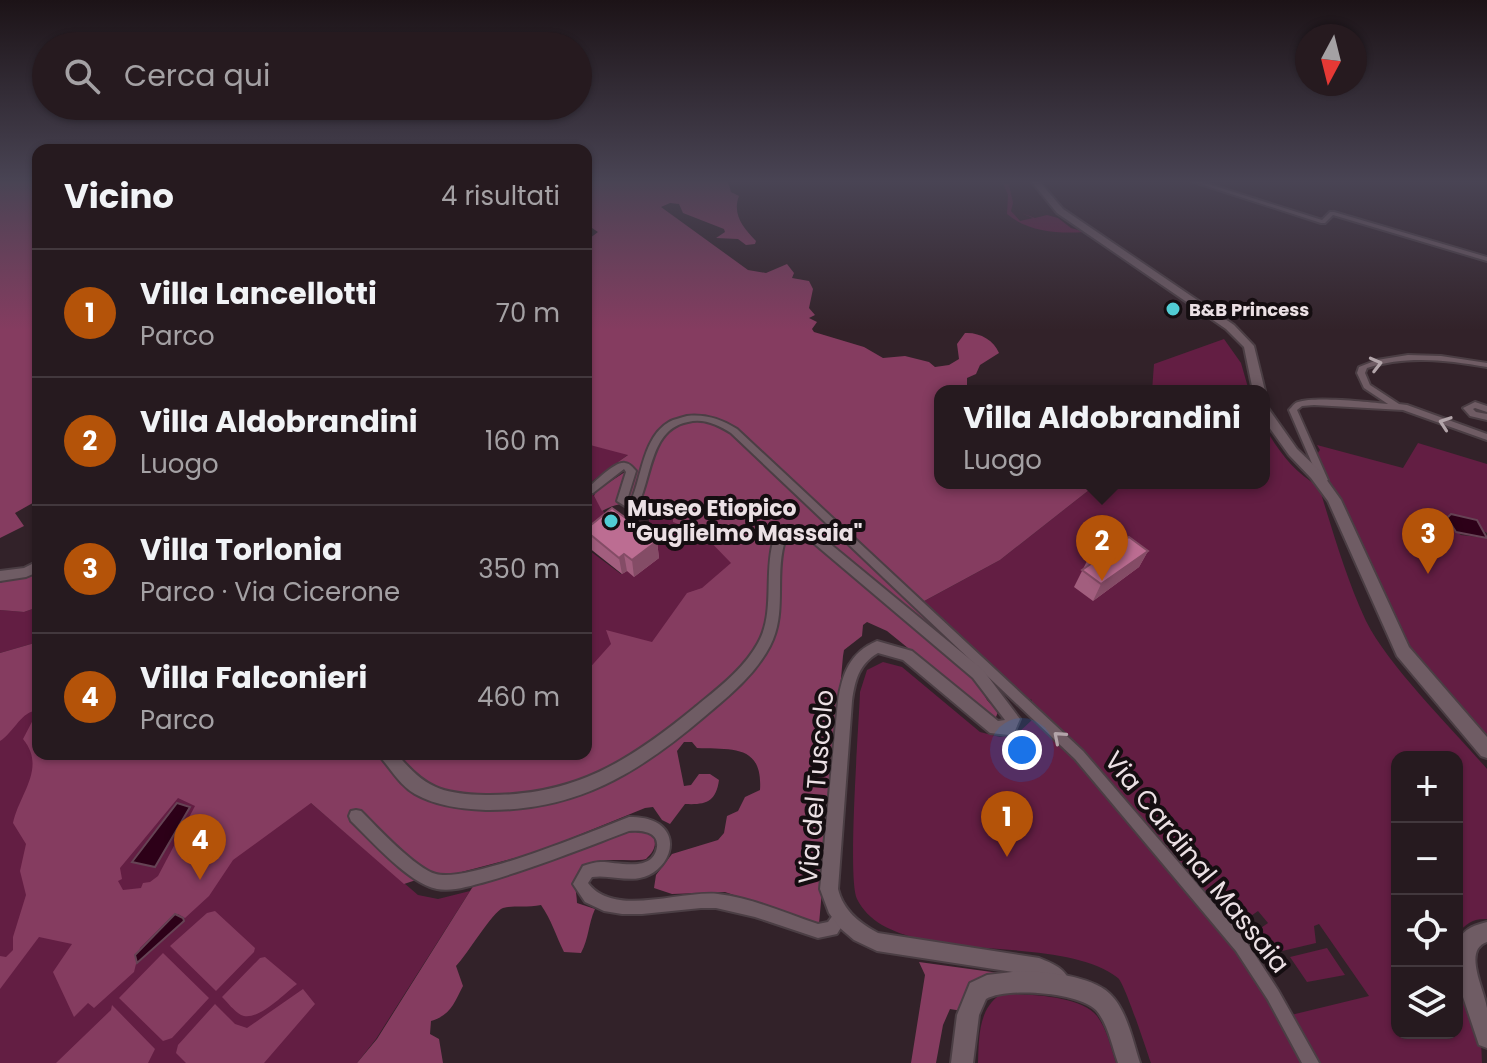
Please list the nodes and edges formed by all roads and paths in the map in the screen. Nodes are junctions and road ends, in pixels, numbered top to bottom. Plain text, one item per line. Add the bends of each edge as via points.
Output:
1 (1089, 231) edge
2 (1391, 231) edge
3 (1487, 259) edge
4 (1487, 365) edge
5 (1258, 385) edge
6 (1404, 407) junction
7 (1487, 409) edge
8 (1482, 417) edge
9 (1270, 420) edge
10 (1469, 431) junction
11 (1487, 437) edge
12 (1282, 438) junction
13 (1308, 440) junction
14 (592, 489) edge
15 (1330, 495) junction
16 (32, 569) edge
17 (0, 576) edge
18 (1018, 711) junction
19 (1487, 750) edge
20 (392, 760) edge
21 (356, 816) dead end
22 (841, 916) junction
23 (1487, 932) edge
24 (1064, 986) junction
25 (1487, 1037) edge
26 (962, 1063) edge
27 (1129, 1063) edge
28 (1311, 1063) edge

1 - 5 main road via 1230,327 1249,346
2 - 3 street
6 -> 4 street via 1367,386 1363,367 1422,359
10 -> 6 street
6 - 13 street via 1299,404 1293,410
7 - 8 street via 1468,407
8 - 10 street
9 - 12 main road
10 - 11 street
12 - 13 street via 1292,446 1304,446
12 - 15 main road
13 - 15 street
14 - 18 street, Via Cardinal Massaia via 626,466 631,471 622,501 633,504 658,433 681,420 724,424
15 - 19 main road via 1403,651
16 - 17 street
18 - 20 street via 819,540 798,533 779,542 774,616 751,665 637,761 570,794 487,802 420,789
18 - 22 street, Via del Tuscolo via 1009,728 995,728 893,649 877,647 860,657 847,685 829,889
28 -> 18 street, Via Cardinal Massaia via 1241,946 1079,755
21 - 22 street via 426,877 447,883 644,822 662,835 664,845 656,861 638,871 588,871 580,884 584,894 633,907 719,902 818,931 832,929
22 - 24 street via 877,942 1039,967
23 - 25 main road via 1468,940 1464,957
24 - 26 main road via 998,983 982,988 972,1003
24 - 27 main road via 1087,991 1103,1003

